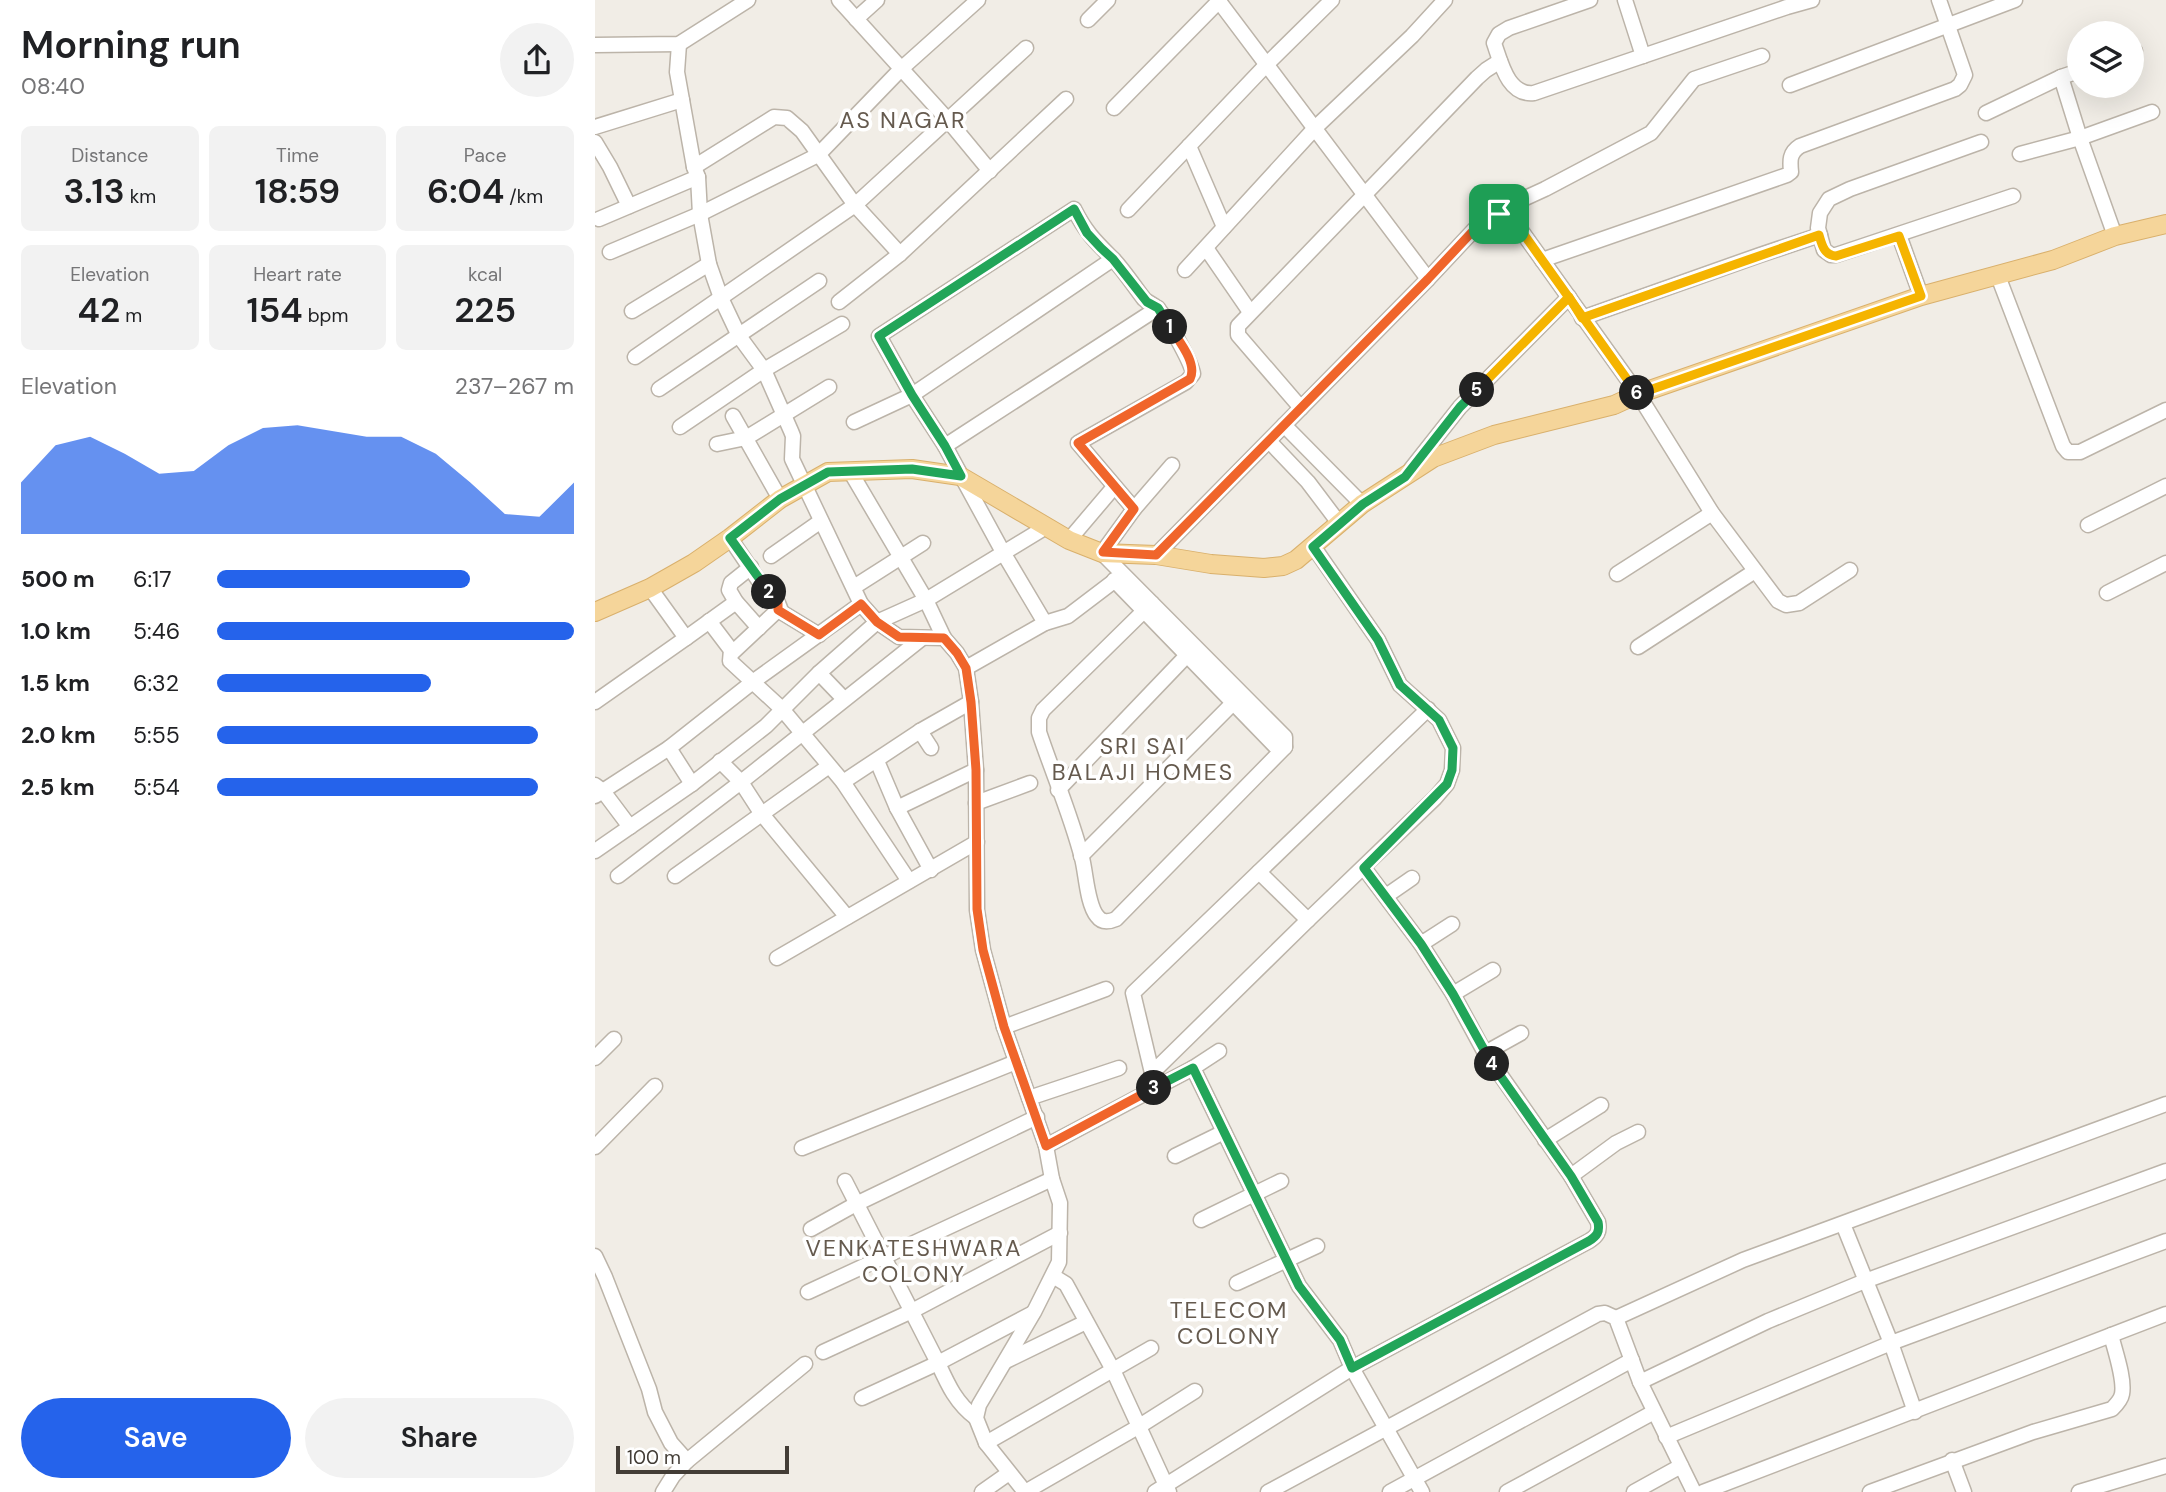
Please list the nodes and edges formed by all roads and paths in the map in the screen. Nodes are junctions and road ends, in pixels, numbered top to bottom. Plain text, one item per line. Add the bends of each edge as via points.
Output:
1 (748, 0) edge
2 (839, 0) edge
3 (877, 0) edge
4 (978, 0) edge
5 (1108, 0) edge
6 (1219, 0) edge
7 (1332, 0) edge
8 (1445, 0) edge
9 (1590, 0) edge
10 (1625, 0) edge
11 (1812, 0) edge
12 (1939, 0) edge
13 (2015, 0) edge
14 (856, 19) junction
15 (1088, 20) dead end
16 (1948, 25) junction
17 (679, 44) junction
18 (595, 45) edge
19 (1026, 48) dead end
20 (1643, 56) junction
21 (1762, 56) dead end
22 (1500, 61) junction
23 (1267, 64) junction
24 (901, 69) junction
25 (2067, 75) edge
26 (2061, 77) junction
27 (1790, 85) dead end
28 (1066, 99) dead end
29 (681, 100) junction
30 (1114, 108) dead end
31 (2152, 112) dead end
32 (1986, 113) dead end
33 (947, 119) junction
34 (595, 127) edge
35 (1316, 127) junction
36 (2080, 138) junction
37 (595, 142) edge
38 (1981, 142) dead end
39 (1189, 146) junction
40 (2020, 154) dead end
41 (818, 155) junction
42 (990, 171) junction
43 (696, 172) junction
44 (1364, 194) junction
45 (2013, 196) dead end
46 (855, 205) junction
47 (628, 206) junction
48 (1128, 210) dead end
49 (700, 214) junction
50 (1499, 214) junction
51 (599, 219) dead end
52 (2166, 224) edge
53 (1224, 227) junction
54 (1819, 235) junction
55 (1899, 236) junction
56 (2115, 236) junction
57 (1206, 248) junction
58 (610, 252) dead end
59 (899, 254) junction
60 (1113, 259) junction
61 (1542, 260) junction
62 (709, 264) junction
63 (1185, 270) dead end
64 (1998, 276) junction
65 (1428, 279) junction
66 (819, 281) dead end
67 (1921, 296) junction
68 (1569, 297) junction
69 (721, 298) junction
70 (839, 302) dead end
71 (1158, 308) junction
72 (632, 311) dead end
73 (1250, 312) junction
74 (1582, 318) junction
75 (842, 324) dead end
76 (739, 336) junction
77 (635, 357) dead end
78 (764, 370) junction
79 (829, 387) dead end
80 (659, 389) dead end
81 (1638, 394) junction
82 (912, 395) junction
83 (1301, 408) junction
84 (2166, 410) edge
85 (784, 415) junction
86 (733, 416) dead end
87 (854, 422) dead end
88 (1284, 425) junction
89 (680, 427) dead end
90 (746, 438) junction
91 (1269, 441) junction
92 (717, 444) dead end
93 (945, 446) junction
94 (1171, 465) dead end
95 (851, 471) junction
96 (961, 476) junction
97 (1405, 477) junction
98 (804, 484) junction
99 (2166, 486) edge
100 (1114, 487) junction
101 (780, 499) junction
102 (1363, 504) junction
103 (1134, 509) junction
104 (1712, 513) junction
105 (821, 521) junction
106 (1339, 523) junction
107 (2088, 525) dead end
108 (1046, 527) junction
109 (730, 538) junction
110 (1069, 540) junction
111 (923, 544) dead end
112 (1313, 547) junction
113 (1103, 552) junction
114 (1004, 554) junction
115 (1156, 555) junction
116 (771, 556) dead end
117 (902, 558) junction
118 (2166, 563) edge
119 (751, 567) junction
120 (1850, 570) dead end
121 (1755, 571) junction
122 (1617, 574) dead end
123 (1118, 577) junction
124 (854, 587) junction
125 (650, 588) junction
126 (2107, 593) dead end
127 (926, 600) junction
128 (736, 602) junction
129 (861, 604) junction
130 (1148, 607) junction
131 (778, 610) junction
132 (595, 612) edge
133 (709, 621) junction
134 (877, 622) junction
135 (1045, 623) junction
136 (759, 628) junction
137 (819, 635) junction
138 (899, 637) junction
139 (686, 638) junction
140 (944, 638) junction
141 (921, 639) junction
142 (1638, 647) dead end
143 (1191, 651) junction
144 (731, 654) junction
145 (898, 658) junction
146 (966, 668) junction
147 (819, 673) junction
148 (754, 681) junction
149 (1238, 698) junction
150 (844, 699) junction
151 (595, 702) edge
152 (971, 702) junction
153 (782, 709) junction
154 (1428, 709) junction
155 (920, 731) junction
156 (802, 733) junction
157 (669, 748) junction
158 (931, 748) dead end
159 (720, 761) junction
160 (877, 761) junction
161 (829, 765) junction
162 (976, 770) junction
163 (741, 782) junction
164 (843, 782) junction
165 (1030, 783) dead end
166 (692, 784) junction
167 (598, 790) edge
168 (1058, 790) junction
169 (976, 803) junction
170 (897, 808) junction
171 (761, 813) junction
172 (630, 827) junction
173 (977, 842) junction
174 (595, 851) edge
175 (1081, 856) junction
176 (1364, 868) junction
177 (931, 870) junction
178 (1259, 872) junction
179 (618, 876) dead end
180 (674, 876) dead end
181 (1412, 877) dead end
182 (909, 881) junction
183 (1386, 896) junction
184 (847, 917) junction
185 (1308, 920) junction
186 (1452, 924) dead end
187 (1421, 944) junction
188 (777, 958) dead end
189 (1493, 970) dead end
190 (1106, 989) dead end
191 (1453, 994) junction
192 (1004, 1027) junction
193 (1521, 1033) dead end
194 (614, 1039) dead end
195 (1219, 1051) dead end
196 (1485, 1053) junction
197 (595, 1058) edge
198 (1016, 1062) junction
199 (1119, 1068) dead end
200 (1193, 1068) junction
201 (1152, 1073) junction
202 (655, 1086) dead end
203 (1150, 1091) junction
204 (1029, 1098) junction
205 (2166, 1104) edge
206 (1601, 1105) dead end
207 (1037, 1117) junction
208 (1224, 1132) junction
209 (1638, 1132) dead end
210 (1545, 1140) junction
211 (1046, 1146) junction
212 (595, 1147) edge
213 (802, 1148) dead end
214 (1175, 1157) dead end
215 (2166, 1171) edge
216 (1571, 1176) junction
217 (1052, 1179) junction
218 (845, 1181) dead end
219 (1281, 1181) dead end
220 (1254, 1194) junction
221 (856, 1204) junction
222 (1201, 1220) dead end
223 (1843, 1224) junction
224 (811, 1229) dead end
225 (1061, 1233) junction
226 (2166, 1241) edge
227 (1317, 1246) dead end
228 (595, 1256) edge
229 (883, 1256) junction
230 (1287, 1260) junction
231 (1053, 1276) junction
232 (1865, 1281) junction
233 (1237, 1283) dead end
234 (808, 1292) dead end
235 (912, 1311) junction
236 (1034, 1312) junction
237 (2166, 1314) edge
238 (1616, 1318) junction
239 (1086, 1322) junction
240 (2111, 1335) junction
241 (1891, 1343) junction
242 (1151, 1348) dead end
243 (823, 1352) dead end
244 (1632, 1360) junction
245 (1006, 1361) junction
246 (938, 1363) junction
247 (805, 1364) dead end
248 (1352, 1368) junction
249 (1113, 1370) junction
250 (1640, 1382) junction
251 (1195, 1391) dead end
252 (862, 1398) dead end
253 (1654, 1412) junction
254 (1915, 1412) junction
255 (976, 1418) junction
256 (1138, 1427) junction
257 (1385, 1428) junction
258 (1666, 1437) junction
259 (986, 1443) junction
260 (1952, 1460) junction
261 (687, 1461) junction
262 (1681, 1466) junction
263 (2166, 1466) edge
264 (1009, 1473) junction
265 (1419, 1485) edge
266 (1163, 1490) edge
267 (663, 1492) edge
268 (982, 1492) edge
269 (1025, 1492) edge
270 (1268, 1492) edge
271 (1390, 1492) edge
272 (1507, 1492) edge
273 (1635, 1492) edge
274 (1694, 1492) edge
275 (1703, 1492) edge
276 (1870, 1492) edge
277 (1964, 1492) edge
278 (2079, 1492) edge

1 - 17 street
2 - 14 street
3 - 14 street
4 - 24 street
5 - 15 street
6 - 23 street
6 - 30 street
7 - 23 street
8 - 35 street
9 - 22 street via 1503,31 1494,43
10 - 20 street
11 - 20 street
12 - 16 street
13 - 16 street
14 - 24 street
16 - 27 street
16 - 61 street via 1965,75 1955,89 1800,146 1792,153 1787,175
17 - 18 street
17 - 29 street
19 - 33 street
20 - 22 street via 1526,94 1514,88
21 - 50 street via 1694,79 1651,133
22 - 44 street via 1477,78
23 - 35 street
23 - 39 street
24 - 33 street
24 - 41 street
25 - 26 street
26 - 32 street
26 - 36 street
28 - 42 street
29 - 34 street
29 - 43 street
31 - 36 street
33 - 42 street
33 - 46 street
35 - 44 street
35 - 53 street
36 - 40 street
36 - 56 street
37 - 47 street
38 - 54 street via 1837,194 1820,213
39 - 48 street
39 - 53 street
41 - 43 street via 787,118 774,117
41 - 46 street
41 - 49 street
42 - 59 street
43 - 47 street
43 - 49 street
44 - 65 street
44 - 73 street
45 - 55 street
46 - 59 street
46 - 69 street
47 - 51 street
49 - 58 street
49 - 62 street
50 - 61 street via 1520,229
50 - 65 street via 1487,216
52 - 56 main road
53 - 57 street
54 - 55 street via 1824,250 1836,256
54 - 74 street
55 - 67 street
56 - 64 main road
57 - 63 street
57 - 73 street
59 - 70 street
60 - 71 street via 1147,302
60 - 82 street
60 - 82 street via 1087,233 1074,209 879,336
61 - 68 street
62 - 69 street
62 - 72 street
64 - 67 main road
64 - 84 street via 2068,452 2080,452
65 - 83 street
66 - 76 street
67 - 81 main road
68 - 74 street
68 - 97 street via 1460,407
69 - 76 street
69 - 77 street
71 - 93 street
71 - 100 street via 1186,353 1193,374 1078,443
73 - 83 street via 1238,326 1238,335
74 - 81 street
75 - 78 street
76 - 78 street
76 - 80 street
78 - 85 street
78 - 89 street
79 - 85 street
81 - 97 main road via 1604,408 1494,435 1433,458
81 - 104 street
82 - 87 street
82 - 93 street
83 - 88 street
85 - 90 street
85 - 98 street via 793,436 792,459
86 - 90 street
88 - 91 street
88 - 102 street
90 - 92 street
90 - 101 street
91 - 106 street
91 - 115 street
93 - 96 street
94 - 103 street
95 - 96 main road via 912,469
95 - 98 main road via 828,472
95 - 117 street
96 - 108 main road
96 - 114 street
97 - 102 main road
98 - 101 main road
98 - 105 street
99 - 107 street
100 - 103 street
100 - 110 street
101 - 109 main road
102 - 106 main road
103 - 113 street
104 - 121 street
104 - 122 street
105 - 116 street
105 - 124 street
106 - 112 main road
108 - 110 main road
108 - 114 street
109 - 119 street
109 - 125 main road
110 - 113 main road
111 - 117 street
112 - 115 main road via 1283,566 1264,568
112 - 154 street via 1378,640 1400,685
113 - 115 main road
113 - 123 street
114 - 127 street
114 - 135 street
117 - 124 street
117 - 127 street
118 - 126 street
119 - 128 street via 731,583 729,590
119 - 131 street via 778,603
120 - 121 street via 1798,603 1786,605
121 - 142 street
123 - 130 street
123 - 135 street via 1068,616
124 - 129 street
125 - 132 main road
125 - 139 street
127 - 134 street
127 - 140 street
128 - 133 street
128 - 136 street
129 - 134 street
129 - 137 street
130 - 143 street
130 - 168 street via 1038,718
131 - 136 street
131 - 137 street
133 - 139 street
133 - 144 street
134 - 138 street
134 - 147 street
135 - 146 street
136 - 144 street
137 - 148 street
138 - 141 street
138 - 145 street
139 - 151 street
140 - 141 street
140 - 146 street
141 - 145 street
143 - 149 street
143 - 168 street
144 - 148 street via 730,661
145 - 150 street
146 - 152 street
147 - 150 street
147 - 153 street
148 - 153 street
148 - 157 street
149 - 175 street
149 - 175 street via 1285,737 1285,747 1116,919 1109,922 1097,917
150 - 156 street
152 - 155 street
152 - 162 street
153 - 156 street
153 - 159 street
154 - 176 street via 1453,748 1447,784
154 - 178 street
155 - 158 street
155 - 160 street
156 - 161 street
156 - 163 street
157 - 166 street
157 - 167 street
159 - 163 street
159 - 166 street
160 - 164 street
160 - 170 street
161 - 164 street
161 - 171 street
162 - 169 street
162 - 170 street
163 - 171 street
163 - 179 street
164 - 182 street
165 - 169 street
166 - 172 street
167 - 172 street
168 - 175 street
169 - 173 street
170 - 177 street
171 - 180 street
171 - 184 street
172 - 174 street
173 - 177 street
173 - 192 street via 977,909
176 - 183 street
176 - 185 street
177 - 182 street
178 - 185 street
178 - 201 street via 1133,993
181 - 183 street
182 - 184 street
183 - 187 street
184 - 188 street
185 - 201 street
186 - 187 street
187 - 191 street
189 - 191 street
190 - 192 street
191 - 196 street
192 - 198 street
193 - 196 street
194 - 197 street
195 - 200 street
196 - 210 street
198 - 204 street
198 - 213 street
199 - 204 street
200 - 203 street
200 - 208 street
201 - 203 street
202 - 212 street
203 - 211 street
204 - 207 street
205 - 223 street
206 - 210 street
207 - 211 street
207 - 221 street
208 - 214 street
208 - 220 street
209 - 216 street
210 - 216 street
211 - 217 street
215 - 232 street
216 - 248 street via 1598,1222 1596,1236
217 - 225 street via 1060,1203
217 - 229 street
218 - 221 street
219 - 220 street
220 - 222 street
220 - 230 street
221 - 224 street
221 - 229 street
223 - 232 street
223 - 238 street via 1743,1260
225 - 231 street
225 - 235 street
226 - 241 street
227 - 230 street
228 - 261 street via 655,1412 671,1443
229 - 234 street
229 - 235 street
230 - 233 street
230 - 248 street via 1299,1286 1340,1340
231 - 236 street
231 - 239 street via 1066,1284
232 - 241 street
232 - 250 street
235 - 243 street
235 - 246 street
236 - 245 street
236 - 246 street
237 - 240 street
238 - 244 street
238 - 257 street via 1598,1314
239 - 245 street
239 - 249 street
240 - 254 street
240 - 260 street via 2122,1383 2119,1403 2112,1409
241 - 254 street
241 - 258 street
242 - 249 street
244 - 250 street
244 - 265 street
245 - 255 street
246 - 252 street
246 - 255 street via 957,1401
247 - 261 street
248 - 257 street
248 - 266 street
249 - 256 street
249 - 259 street
250 - 253 street
251 - 256 street
253 - 258 street
253 - 272 street
254 - 275 street
255 - 259 street
256 - 266 street
256 - 269 street
257 - 265 street
257 - 270 street
258 - 262 street
259 - 264 street
260 - 276 street
260 - 277 street
261 - 267 street
262 - 273 street
262 - 274 street
263 - 278 street
264 - 268 street
264 - 269 street
265 - 271 street

